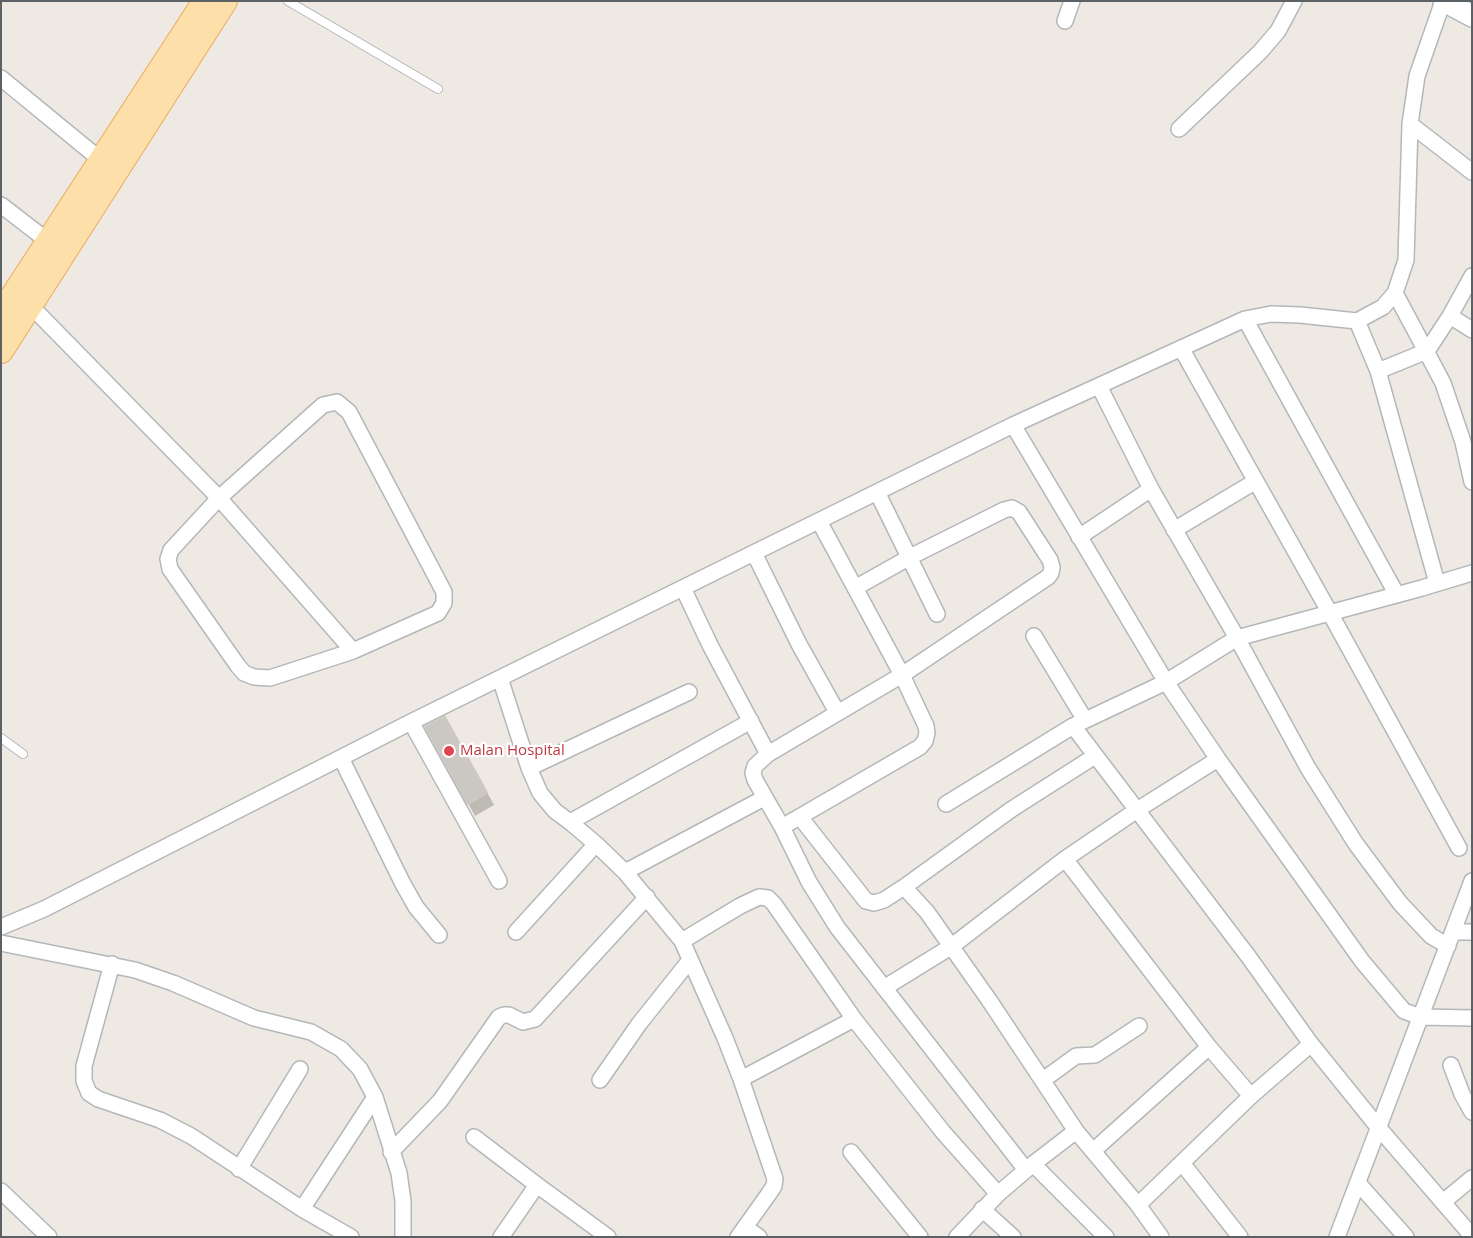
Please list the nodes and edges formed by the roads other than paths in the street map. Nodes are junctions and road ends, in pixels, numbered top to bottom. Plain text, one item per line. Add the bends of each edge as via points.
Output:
1 (206, 1) edge
2 (225, 1) edge
3 (288, 1) edge
4 (1072, 1) edge
5 (1294, 1) edge
6 (1443, 1) edge
7 (1472, 16) edge
8 (1065, 21) dead end
9 (1, 78) edge
10 (438, 89) dead end
11 (1410, 124) junction
12 (1179, 129) dead end
13 (102, 161) junction
14 (1472, 172) edge
15 (1, 205) edge
16 (49, 242) junction
17 (1472, 276) edge
18 (1395, 293) junction
19 (30, 305) junction
20 (1, 314) edge
21 (1450, 316) junction
22 (1245, 319) junction
23 (1357, 321) junction
24 (1472, 330) edge
25 (1181, 348) junction
26 (1, 351) edge
27 (1427, 351) junction
28 (1378, 371) junction
29 (1099, 386) junction
30 (1014, 425) junction
31 (1256, 481) junction
32 (1472, 482) edge
33 (1151, 489) junction
34 (877, 492) junction
35 (219, 498) junction
36 (819, 521) junction
37 (1174, 530) junction
38 (1079, 537) junction
39 (754, 553) junction
40 (910, 557) junction
41 (1472, 573) edge
42 (1437, 582) junction
43 (683, 588) junction
44 (855, 588) junction
45 (1397, 595) junction
46 (1330, 613) junction
47 (937, 614) dead end
48 (1034, 636) dead end
49 (1237, 638) junction
50 (353, 651) junction
51 (902, 675) junction
52 (500, 678) junction
53 (1166, 682) junction
54 (689, 692) dead end
55 (837, 712) junction
56 (411, 722) junction
57 (751, 722) junction
58 (1079, 723) junction
59 (1, 738) edge
60 (24, 754) dead end
61 (768, 754) junction
62 (1095, 756) junction
63 (341, 758) junction
64 (1218, 759) junction
65 (529, 768) junction
66 (764, 798) junction
67 (946, 804) dead end
68 (1137, 810) junction
69 (800, 818) junction
70 (570, 822) junction
71 (782, 827) junction
72 (596, 844) junction
73 (1459, 848) dead end
74 (1064, 859) junction
75 (625, 872) junction
76 (499, 881) dead end
77 (1472, 881) edge
78 (904, 887) junction
79 (647, 897) junction
80 (1, 927) edge
81 (516, 932) dead end
82 (1453, 932) junction
83 (1472, 932) edge
84 (438, 935) dead end
85 (682, 941) junction
86 (1440, 941) junction
87 (1, 943) edge
88 (952, 946) junction
89 (690, 960) junction
90 (112, 964) junction
91 (884, 988) junction
92 (1413, 1014) junction
93 (1472, 1018) edge
94 (854, 1019) junction
95 (1138, 1026) dead end
96 (1312, 1044) junction
97 (1209, 1047) junction
98 (1451, 1065) dead end
99 (300, 1070) dead end
100 (742, 1079) junction
101 (600, 1080) dead end
102 (1043, 1080) junction
103 (1251, 1096) junction
104 (375, 1097) junction
105 (1472, 1112) edge
106 (1378, 1127) junction
107 (1076, 1131) junction
108 (474, 1137) dead end
109 (1093, 1151) junction
110 (391, 1152) junction
111 (851, 1152) dead end
112 (1182, 1163) junction
113 (1029, 1167) junction
114 (239, 1169) junction
115 (1472, 1178) edge
116 (1358, 1183) junction
117 (537, 1185) junction
118 (1, 1191) edge
119 (998, 1194) junction
120 (1443, 1202) junction
121 (1138, 1205) junction
122 (302, 1209) junction
123 (982, 1209) junction
124 (742, 1232) edge
125 (48, 1236) edge
126 (1472, 1236) edge
127 (351, 1237) edge
128 (403, 1237) edge
129 (501, 1237) edge
130 (608, 1237) edge
131 (759, 1237) edge
132 (920, 1237) edge
133 (957, 1237) edge
134 (1013, 1237) edge
135 (1106, 1237) edge
136 (1161, 1237) edge
137 (1240, 1237) edge
138 (1337, 1237) edge
139 (1406, 1237) edge

1 - 13 main road
2 - 19 main road
3 - 10 lane
4 - 8 street
5 - 12 street via 1278,31 1260,52
6 - 7 main road
6 - 11 street via 1417,76
9 - 13 street
11 - 14 street
11 - 18 street via 1406,260
13 - 16 main road
15 - 16 street
16 - 20 main road
17 - 21 street
18 - 23 street via 1383,307
18 - 27 street
19 - 26 main road
19 - 35 street
21 - 24 street
21 - 27 street
22 - 23 street via 1271,314
22 - 25 street
22 - 45 street
23 - 28 street
25 - 29 street
25 - 31 street
27 - 28 street
27 - 32 street via 1443,383 1463,442
28 - 42 street
29 - 30 street
29 - 33 street
30 - 34 street
30 - 38 street
31 - 37 street
31 - 46 street
33 - 37 street
33 - 38 street
34 - 36 street
34 - 40 street
35 - 50 street
35 - 50 street via 171,550 168,559 170,569 244,673 270,678
35 - 50 street via 324,405 337,402 350,412 444,592 444,603 438,613
36 - 39 street
36 - 44 street
37 - 49 street
38 - 53 street
39 - 43 street
39 - 55 street
40 - 44 street
40 - 47 street
40 - 51 street via 1012,508 1019,512 1052,567 1048,577
41 - 42 street
42 - 45 street
43 - 52 street
43 - 57 street
44 - 51 street
45 - 46 street
46 - 49 street
46 - 73 street
48 - 58 street
49 - 53 street
49 - 86 street via 1308,768 1356,844 1400,904
51 - 55 street
51 - 69 street via 926,726 925,741
52 - 56 street
52 - 65 street
53 - 58 street
53 - 64 street
54 - 65 street
55 - 61 street
56 - 63 street
56 - 76 street
57 - 61 street
57 - 70 street
58 - 62 street
58 - 67 street
59 - 60 lane
61 - 66 street via 755,766 753,773
62 - 68 street
62 - 78 street via 1012,809
63 - 80 street via 44,909
63 - 84 street via 403,884
64 - 68 street
64 - 92 street via 1362,961
65 - 70 street via 540,793 555,811
66 - 71 street
66 - 75 street
68 - 74 street
68 - 96 street
69 - 71 street
69 - 78 street via 866,901 884,900
70 - 72 street
71 - 91 street via 809,882 837,927
72 - 75 street
72 - 81 street
74 - 88 street
74 - 97 street
75 - 79 street
77 - 82 street
78 - 88 street
79 - 85 street
79 - 110 street via 535,1019 524,1022 509,1015 499,1017 440,1102
82 - 83 street
82 - 86 street
85 - 89 street
85 - 94 street via 740,906 759,897 768,898
86 - 92 street
87 - 90 street
88 - 91 street
88 - 102 street
89 - 100 street
89 - 101 street
90 - 104 street via 173,983 254,1018 311,1032 342,1049 360,1070
90 - 114 street via 84,1066 84,1081 89,1093 160,1120 191,1136
91 - 113 street
92 - 93 street
92 - 106 street
94 - 100 street
94 - 119 street via 943,1132
95 - 102 street via 1095,1055 1076,1056
96 - 103 street
96 - 106 street
97 - 103 street
97 - 109 street
98 - 105 street
99 - 114 street
100 - 124 street via 775,1179 774,1186
102 - 107 street
103 - 112 street
104 - 110 street
104 - 122 street
106 - 116 street
106 - 120 street
107 - 109 street
107 - 113 street
108 - 117 street
109 - 121 street
110 - 128 street via 399,1173 403,1201
111 - 132 street
112 - 121 street
112 - 137 street
113 - 119 street
113 - 135 street
114 - 122 street
115 - 120 street
116 - 138 street
116 - 139 street
117 - 129 street
117 - 130 street
118 - 125 street
119 - 123 street
120 - 126 street
121 - 136 street
122 - 127 street
123 - 133 street
123 - 134 street
124 - 131 street

